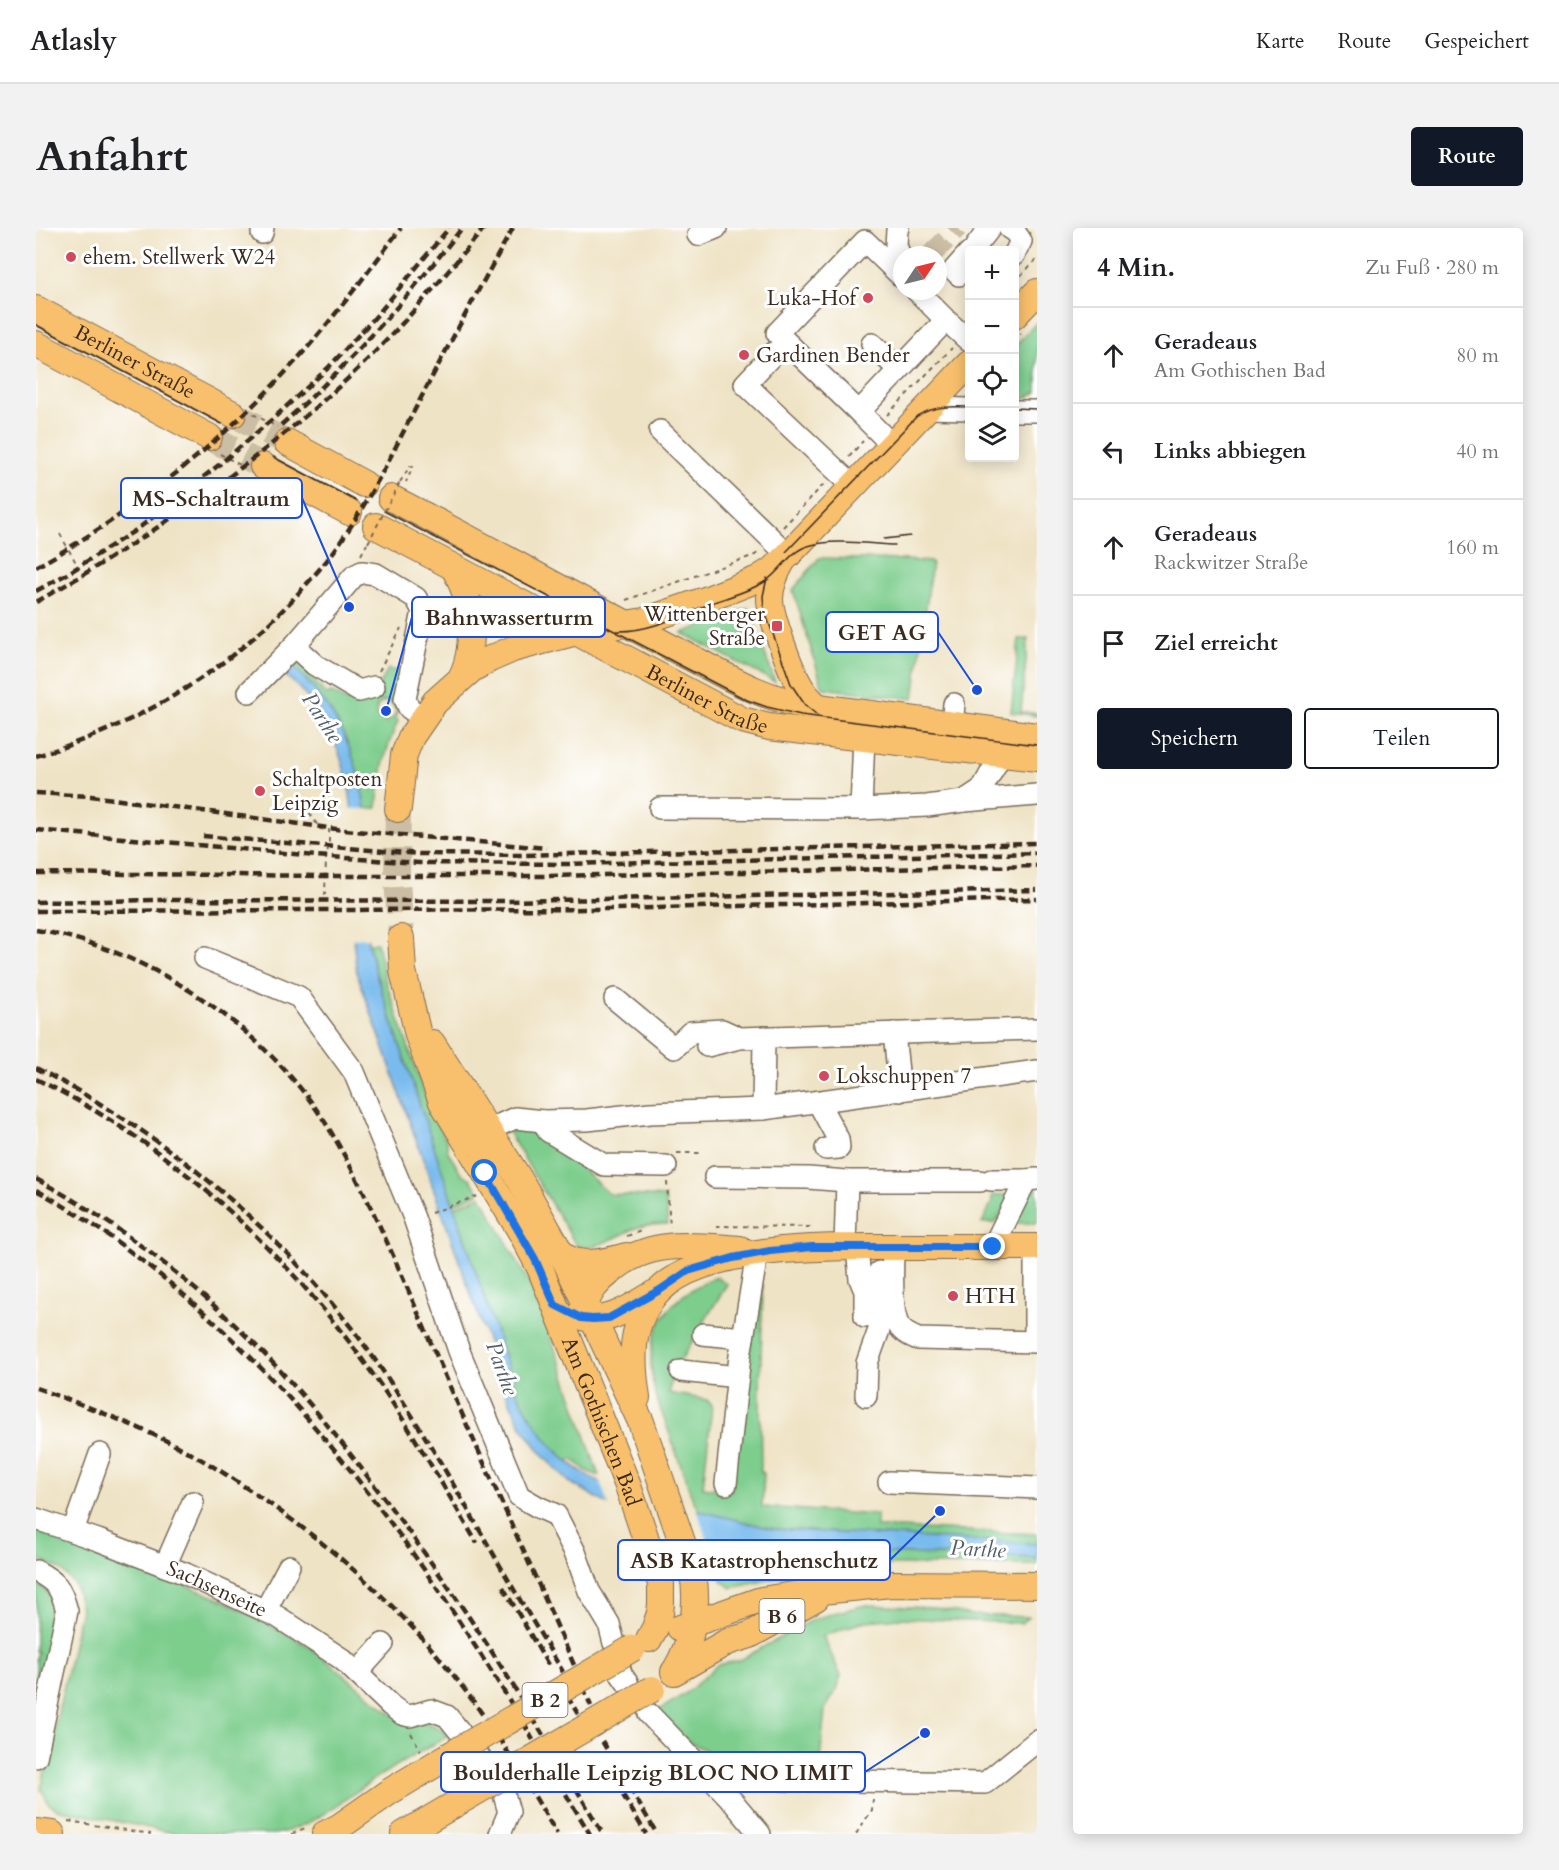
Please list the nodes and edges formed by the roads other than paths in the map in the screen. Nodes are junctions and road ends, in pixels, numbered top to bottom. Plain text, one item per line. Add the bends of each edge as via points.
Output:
1 (898, 228) edge
2 (990, 228) edge
3 (1009, 228) edge
4 (896, 246) edge
5 (979, 246) edge
6 (1021, 253) edge
7 (965, 259) edge
8 (893, 268) edge
9 (950, 272) edge
10 (1037, 292) edge
11 (926, 300) edge
12 (36, 309) edge
13 (1019, 311) edge
14 (946, 320) junction
15 (965, 337) edge
16 (36, 344) edge
17 (872, 344) dead end
18 (775, 352) dead end
19 (965, 368) edge
20 (899, 370) junction
21 (928, 408) junction
22 (965, 409) edge
23 (1019, 411) edge
24 (1037, 411) edge
25 (859, 412) junction
26 (233, 414) tunnel mouth
27 (660, 431) dead end
28 (884, 436) junction
29 (286, 442) tunnel mouth
30 (212, 444) tunnel mouth
31 (254, 467) tunnel mouth
32 (845, 478) junction
33 (364, 484) dead end
34 (399, 488) road end
35 (350, 512) dead end
36 (373, 535) road end
37 (781, 552) junction
38 (454, 568) junction
39 (617, 617) junction
40 (577, 632) junction
41 (294, 646) junction
42 (462, 676) junction
43 (374, 687) road end
44 (249, 692) dead end
45 (818, 707) junction
46 (423, 718) junction
47 (1037, 736) edge
48 (864, 737) junction
49 (1002, 753) junction
50 (1037, 758) edge
51 (1037, 795) edge
52 (964, 801) junction
53 (660, 808) dead end
54 (398, 809) tunnel mouth
55 (861, 809) junction
56 (400, 938) tunnel mouth
57 (205, 958) dead end
58 (615, 999) dead end
59 (411, 1004) junction
60 (1037, 1029) edge
61 (894, 1033) junction
62 (764, 1037) junction
63 (739, 1038) junction
64 (707, 1046) dead end
65 (1037, 1071) edge
66 (900, 1091) junction
67 (818, 1102) junction
68 (763, 1109) junction
69 (543, 1121) junction
70 (489, 1130) junction
71 (826, 1149) dead end
72 (666, 1166) road end
73 (715, 1177) dead end
74 (1032, 1179) edge
75 (847, 1181) junction
76 (868, 1247) junction
77 (993, 1247) junction
78 (1036, 1247) edge
79 (763, 1252) junction
80 (636, 1254) junction
81 (562, 1255) junction
82 (660, 1290) junction
83 (555, 1305) junction
84 (586, 1314) junction
85 (865, 1323) dead end
86 (703, 1334) dead end
87 (743, 1338) junction
88 (579, 1365) junction
89 (681, 1371) dead end
90 (738, 1377) junction
91 (866, 1395) dead end
92 (641, 1422) junction
93 (100, 1454) dead end
94 (889, 1482) dead end
95 (726, 1484) dead end
96 (1037, 1488) edge
97 (193, 1502) dead end
98 (36, 1520) edge
99 (73, 1532) junction
100 (165, 1566) junction
101 (289, 1566) dead end
102 (36, 1571) edge
103 (693, 1574) junction
104 (661, 1584) junction
105 (1037, 1585) edge
106 (836, 1590) junction
107 (740, 1606) junction
108 (265, 1611) junction
109 (693, 1624) junction
110 (727, 1642) junction
111 (383, 1644) dead end
112 (632, 1661) junction
113 (675, 1671) junction
114 (357, 1673) junction
115 (649, 1714) dead end
116 (1037, 1741) edge
117 (36, 1757) edge
118 (478, 1764) junction
119 (783, 1780) road end
120 (56, 1827) edge
121 (36, 1832) edge
122 (325, 1834) edge
123 (404, 1834) edge
124 (500, 1834) edge
125 (760, 1834) edge

1 - 4 street
2 - 5 street
3 - 6 street via 1021,242
7 - 9 street
8 - 25 street via 865,241 777,333
10 - 13 main road
11 - 14 street
12 - 26 main road, Berliner Straße
14 - 15 street
14 - 20 street
16 - 30 main road, Berliner Straße
17 - 20 street
18 - 32 street via 745,384
19 - 21 main road
20 - 25 street
21 - 22 street
21 - 28 main road
23 - 24 street
25 - 28 street
27 - 37 street
28 - 32 main road
29 - 33 main road
31 - 35 main road
32 - 37 main road
34 - 39 main road, Berliner Straße
36 - 38 main road, Berliner Straße
37 - 39 main road via 768,573 752,582 651,619
37 - 45 main road via 771,588 772,612 796,680
38 - 40 main road, Berliner Straße
38 - 42 main road via 463,588 470,626 469,655
39 - 40 main road
39 - 45 main road, Berliner Straße via 761,693
40 - 42 main road via 504,652
40 - 48 main road, Berliner Straße via 742,720 763,726
41 - 43 street via 315,665 359,691
41 - 44 street
41 - 46 street via 354,576 362,572 376,574 416,598 423,611 405,699 409,708
42 - 46 main road
45 - 47 main road, Berliner Straße via 953,715
46 - 54 main road via 404,755
48 - 49 main road, Berliner Straße
48 - 55 street
49 - 50 main road, Berliner Straße
49 - 52 street via 982,789
51 - 52 street
52 - 55 street
53 - 55 street
56 - 59 main road, Am Gothischen Bad
57 - 112 street via 299,997 354,1072 414,1218 459,1351 519,1496 556,1515 589,1591
58 - 63 street via 674,1047 691,1032 722,1029
59 - 70 main road, Am Gothischen Bad via 443,1062
59 - 83 main road, Am Gothischen Bad via 442,1102 520,1232
60 - 61 street
61 - 62 street
61 - 66 street
62 - 63 street
62 - 68 street
63 - 64 street
65 - 66 street
66 - 67 street
67 - 68 street
67 - 71 street via 838,1139 839,1148
68 - 69 street
69 - 70 street via 515,1118
69 - 72 street via 548,1131 604,1165
70 - 81 main road, Am Gothischen Bad
73 - 75 street
74 - 75 street
74 - 77 street
75 - 76 street
76 - 77 main road, B 2
76 - 78 street via 899,1326 907,1334 918,1339 1035,1342
76 - 79 main road, B 2
76 - 85 street via 860,1279 865,1291
76 - 91 street via 879,1330 867,1363
77 - 78 main road, B 2
79 - 80 main road, B 2 via 683,1245
79 - 82 main road, B 2 via 688,1271
79 - 87 street
80 - 81 main road via 587,1263 575,1263
80 - 84 main road, B 2 via 597,1283 590,1292
81 - 84 main road, Am Gothischen Bad
82 - 84 main road via 609,1318
82 - 92 main road, B 2 via 647,1307 635,1339 633,1368
83 - 84 main road
83 - 88 main road, Am Gothischen Bad
84 - 88 main road, B 2 via 577,1345
84 - 92 main road, Am Gothischen Bad
86 - 87 street
87 - 90 street
88 - 104 main road, Am Gothischen Bad / B 2 via 628,1486
89 - 90 street
90 - 95 street
92 - 103 main road, Am Gothischen Bad / B 2
93 - 99 street
94 - 96 street
97 - 100 street
98 - 99 street, Sachsenseite
99 - 100 street, Sachsenseite
100 - 108 street, Sachsenseite
101 - 108 street
102 - 117 street via 62,1591 67,1611
103 - 107 main road, Am Gothischen Bad / B 6 via 715,1597
103 - 109 main road, Am Gothischen Bad / B 2
104 - 109 main road, Am Gothischen Bad
104 - 112 main road, Am Gothischen Bad / B 2 via 662,1604 655,1628
105 - 106 main road, B 6 via 891,1584
106 - 107 main road, B 6 via 787,1595
106 - 110 main road, B 6 via 750,1635
107 - 109 main road
108 - 114 street, Sachsenseite via 342,1659
109 - 110 main road via 709,1637
109 - 112 main road
109 - 113 main road, Am Gothischen Bad / B 2
110 - 113 main road
111 - 114 street
112 - 113 main road, B 2
112 - 118 main road, B 2, bridge
112 - 118 main road, B 2, bridge
114 - 118 street, Sachsenseite via 402,1714 410,1716 431,1710 447,1716
115 - 125 street
116 - 119 street via 985,1783 875,1781 824,1774
118 - 122 main road, B 2 via 389,1792
118 - 123 main road, B 2
118 - 124 street via 509,1812
120 - 121 main road

